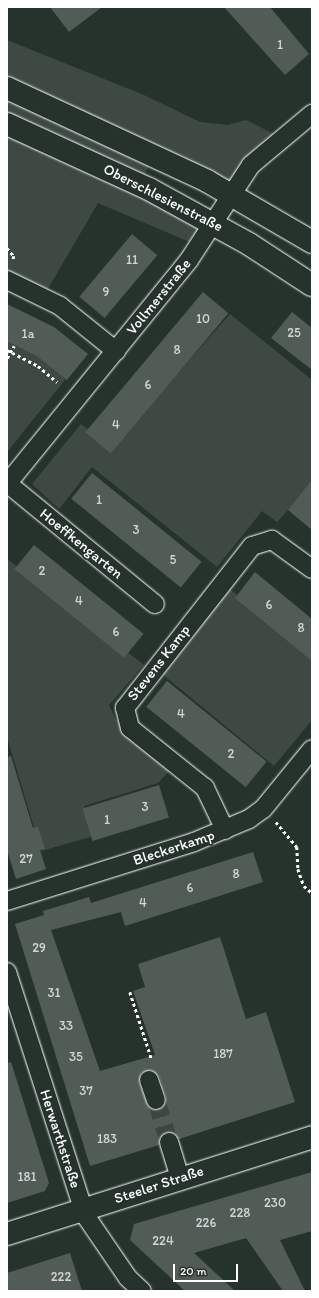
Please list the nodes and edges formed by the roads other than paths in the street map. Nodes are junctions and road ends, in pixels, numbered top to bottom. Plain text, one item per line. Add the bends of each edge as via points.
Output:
1 (7, 88) edge
2 (312, 114) edge
3 (7, 124) edge
4 (230, 194) junction
5 (212, 222) junction
6 (312, 242) edge
7 (7, 280) edge
8 (312, 286) edge
9 (116, 351) junction
10 (7, 484) edge
11 (312, 569) edge
12 (155, 604) dead end
13 (312, 749) edge
14 (225, 830) junction
15 (7, 901) edge
16 (7, 972) edge
17 (149, 1080) dead end
18 (156, 1100) tunnel mouth
19 (312, 1137) edge
20 (169, 1142) tunnel mouth
21 (180, 1179) junction
22 (83, 1210) junction
23 (7, 1234) edge
24 (129, 1285) edge
25 (142, 1291) edge

1 - 4 main road
2 - 4 street, Vollmerstraße via 251,165
3 - 5 main road, Oberschlesienstraße via 149,189
4 - 5 street, Vollmerstraße
4 - 6 main road
5 - 8 main road, Oberschlesienstraße
5 - 9 street, Vollmerstraße via 196,251
7 - 9 street via 60,306
9 - 10 street, Vollmerstraße
10 - 12 street, Hoeffkengarten
11 - 14 street, Stevens Kamp via 272,540 252,546 124,708 130,728 205,788
13 - 14 street, Bleckerkamp via 263,809
14 - 15 street, Bleckerkamp
16 - 22 street, Herwarthstraße
17 - 18 street
19 - 21 main road, Steeler Straße
20 - 21 street
21 - 22 main road, Steeler Straße
22 - 23 main road, Steeler Straße
22 - 24 street, Herwarthstraße
24 - 25 street, Herwarthstraße

